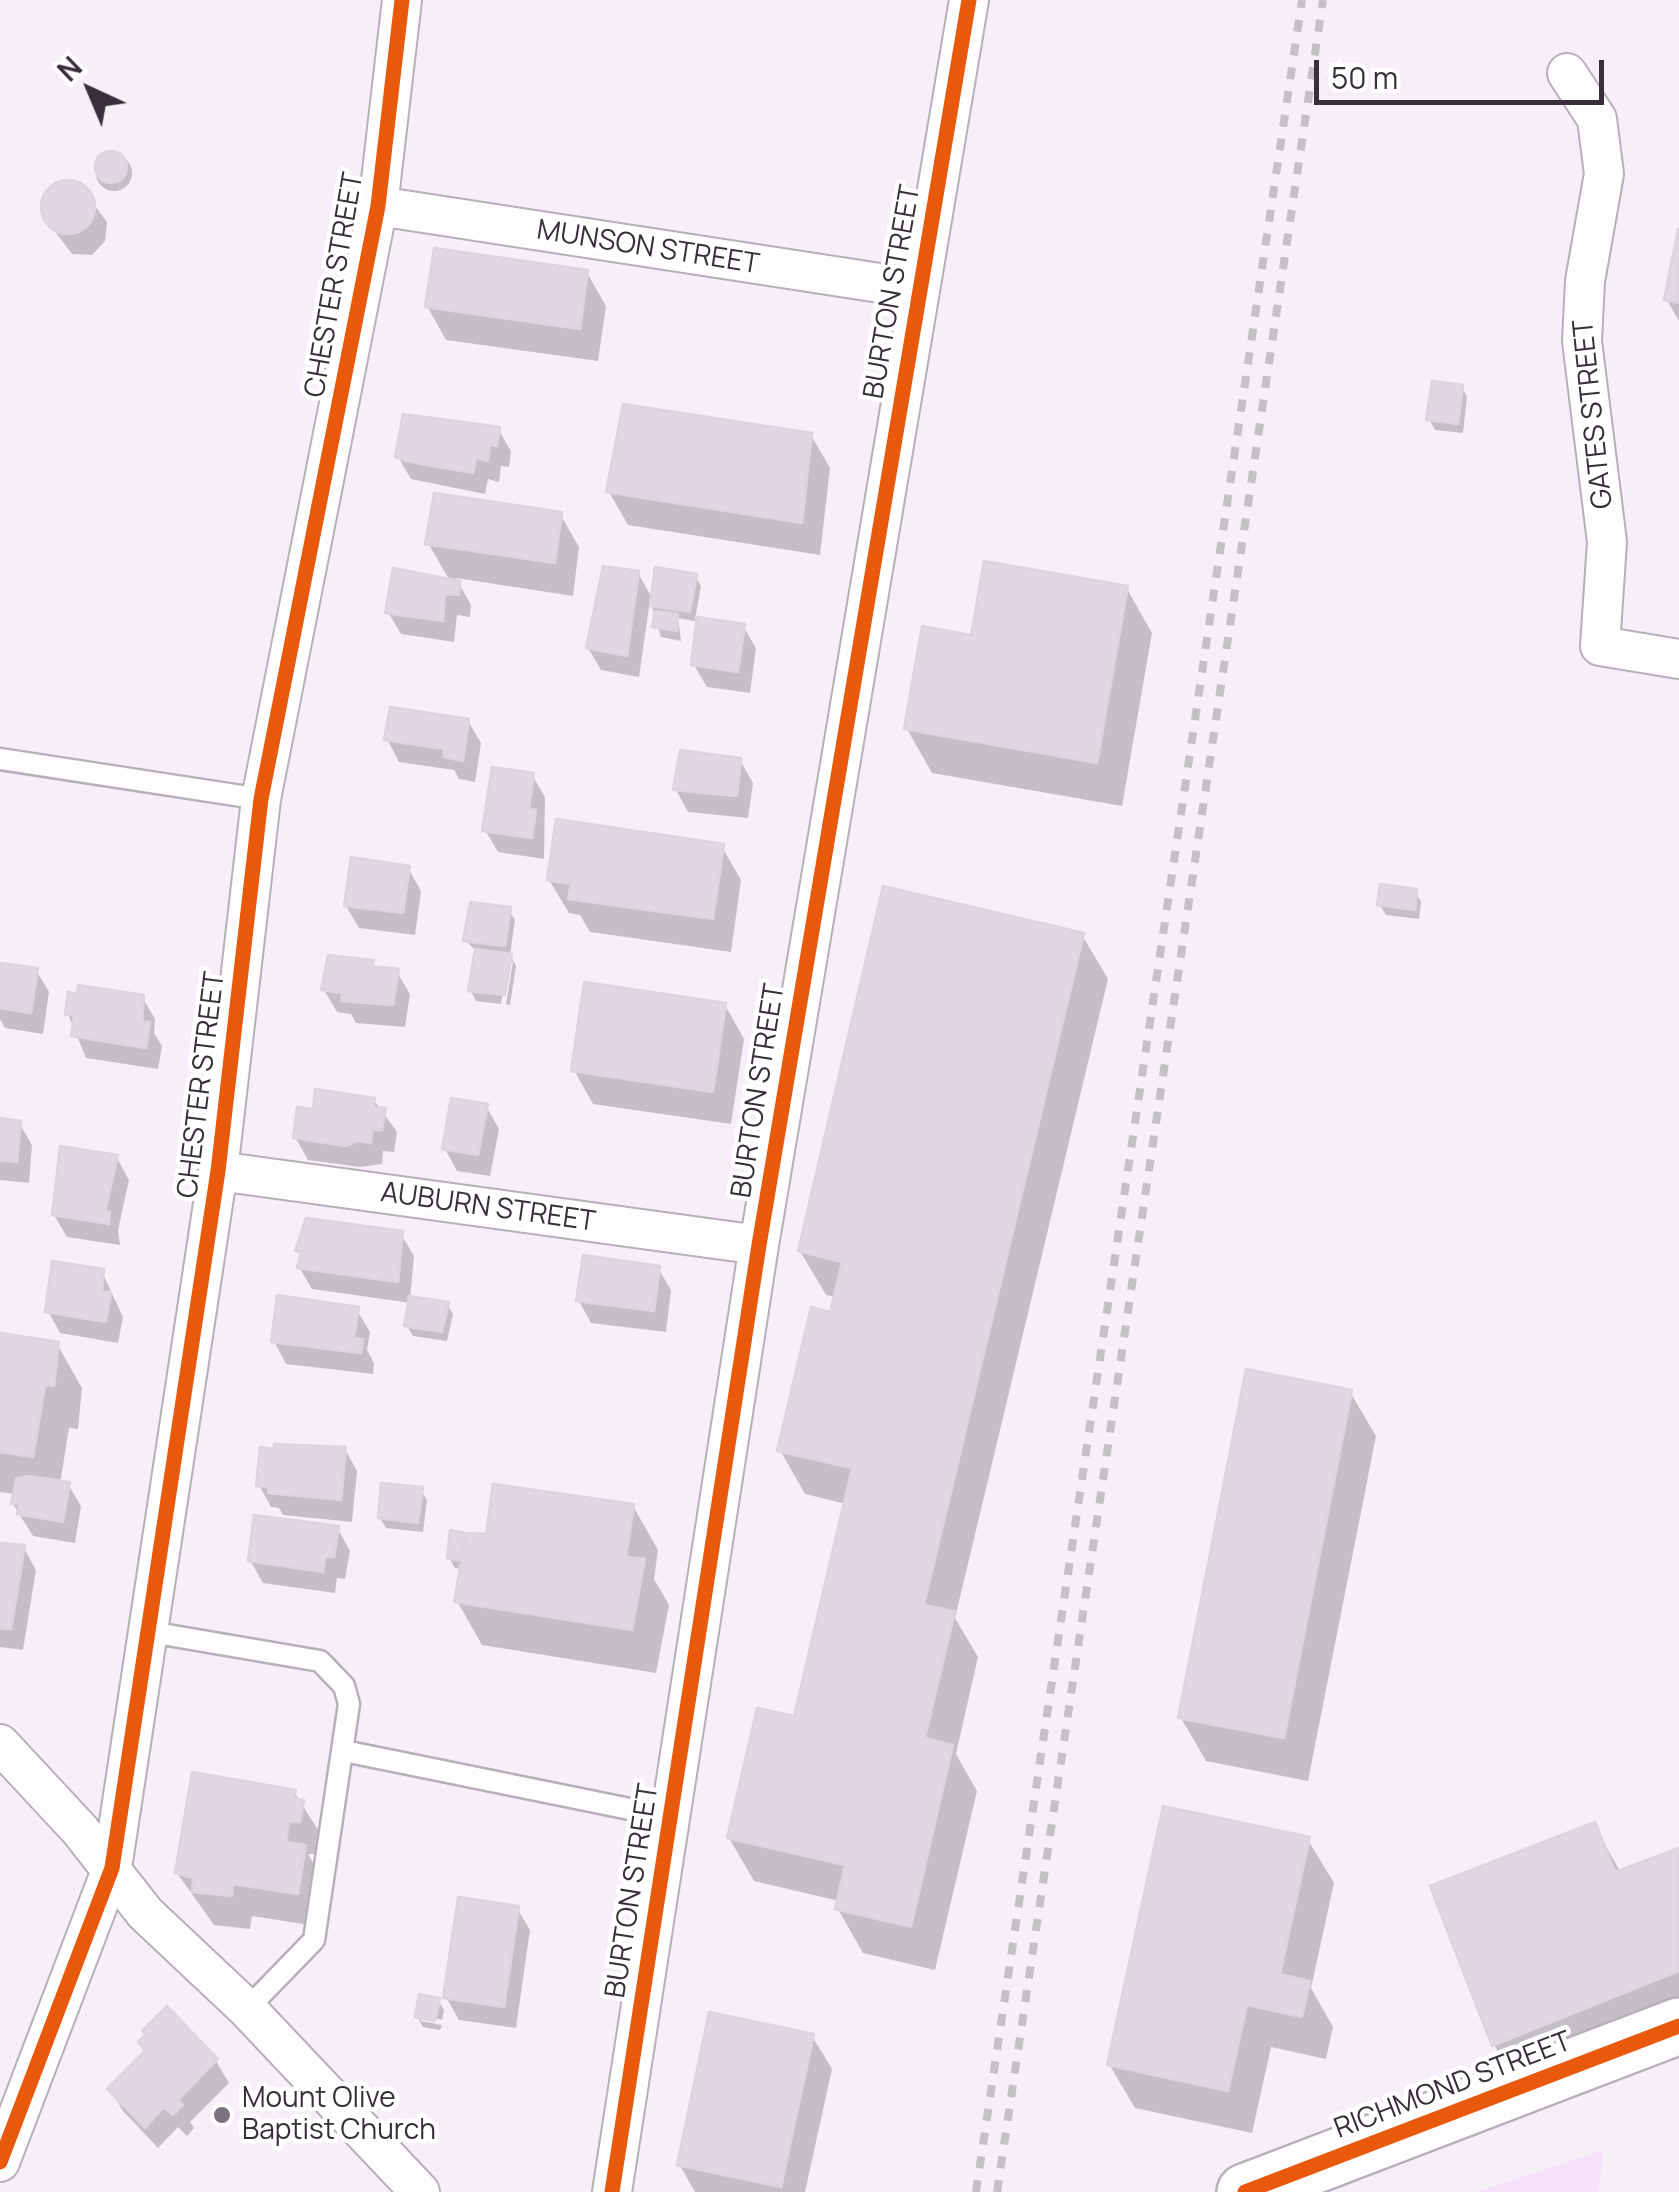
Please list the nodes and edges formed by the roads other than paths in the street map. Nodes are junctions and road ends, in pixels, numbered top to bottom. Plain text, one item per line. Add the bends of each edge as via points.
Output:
1 (402, 0) edge
2 (970, 0) edge
3 (1567, 73) dead end
4 (378, 206) junction
5 (919, 288) junction
6 (1679, 659) edge
7 (0, 759) edge
8 (261, 799) junction
9 (218, 1171) junction
10 (759, 1245) junction
11 (150, 1632) junction
12 (0, 1744) edge
13 (344, 1750) junction
14 (669, 1818) junction
15 (112, 1868) junction
16 (247, 2009) junction
17 (1679, 2026) edge
18 (0, 2162) edge
19 (0, 2185) edge
20 (7, 2192) edge
21 (420, 2192) edge
22 (612, 2192) edge
23 (1246, 2192) edge

1 - 4 street, CHESTER STREET
2 - 5 street, BURTON STREET
3 - 6 street, GATES STREET via 1597,120 1604,174 1582,341 1607,542 1600,646
4 - 5 street, MUNSON STREET
4 - 8 street, CHESTER STREET
5 - 10 street, BURTON STREET
7 - 8 lane
8 - 9 street, CHESTER STREET
9 - 10 street, AUBURN STREET
9 - 11 street, CHESTER STREET
10 - 14 street, BURTON STREET
11 - 13 lane via 320,1661 344,1686 349,1704
11 - 15 street, CHESTER STREET
12 - 15 street
13 - 14 lane
13 - 16 lane via 314,1940
14 - 22 street, BURTON STREET
15 - 16 street via 145,1913
15 - 18 street, CHESTER STREET
16 - 21 street
17 - 23 main road, RICHMOND STREET
19 - 20 street

